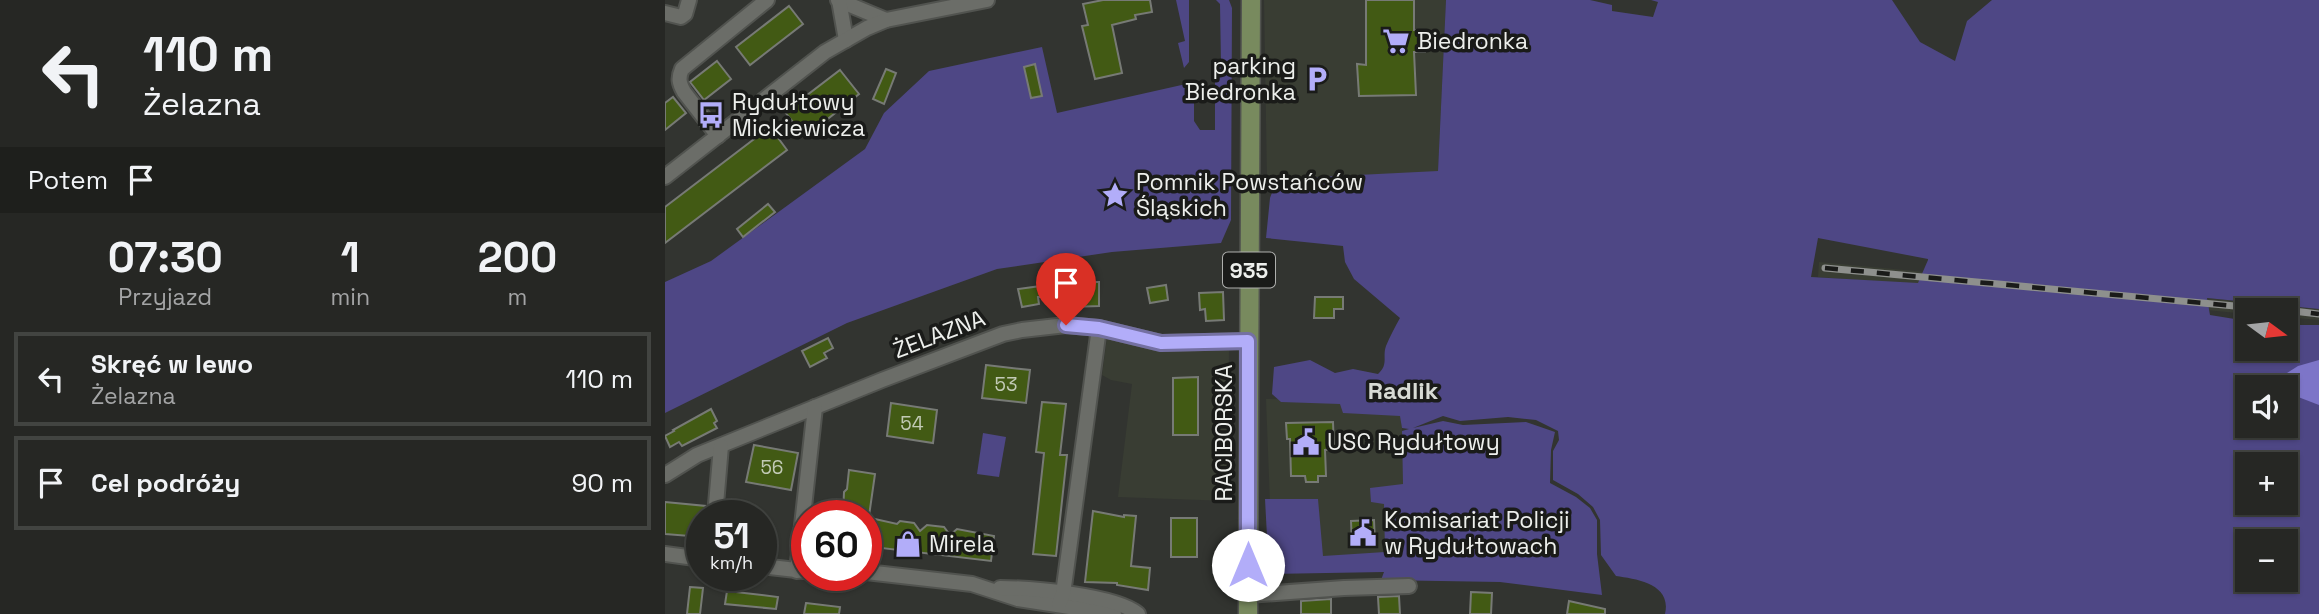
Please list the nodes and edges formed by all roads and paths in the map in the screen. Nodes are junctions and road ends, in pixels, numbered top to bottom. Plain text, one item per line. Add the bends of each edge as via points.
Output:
1 (689, 0) edge
2 (767, 0) edge
3 (839, 0) edge
4 (987, 0) edge
5 (1251, 0) edge
6 (665, 13) edge
7 (887, 20) junction
8 (846, 40) junction
9 (718, 136) junction
10 (665, 177) edge
11 (1099, 328) junction
12 (1248, 341) junction
13 (815, 407) junction
14 (721, 446) junction
15 (665, 475) edge
16 (716, 500) edge
17 (808, 500) edge
18 (665, 554) edge
19 (686, 557) edge
20 (882, 574) edge
21 (1409, 586) dead end
22 (1248, 595) junction
23 (1061, 599) junction
24 (1114, 614) edge
25 (1138, 614) edge
26 (1248, 614) edge

1 - 6 street via 681,17
2 - 9 street via 679,75 684,92
3 - 7 street
3 - 8 street
4 - 7 street
5 - 12 main road, RACIBORSKA / 935
7 - 8 street
8 - 9 street
9 - 10 street
11 - 12 street, ŻELAZNA via 1161,343
11 - 13 street, ŻELAZNA via 1050,326 1003,334
11 - 23 street
12 - 22 main road, RACIBORSKA / 935
13 - 14 street, ŻELAZNA
13 - 17 street
14 - 15 street, ŻELAZNA
14 - 16 street
18 - 19 street
20 - 23 street via 984,588 1021,588
21 - 22 street
22 - 26 main road, RACIBORSKA / 935
23 - 24 street
23 - 25 street via 1122,604

